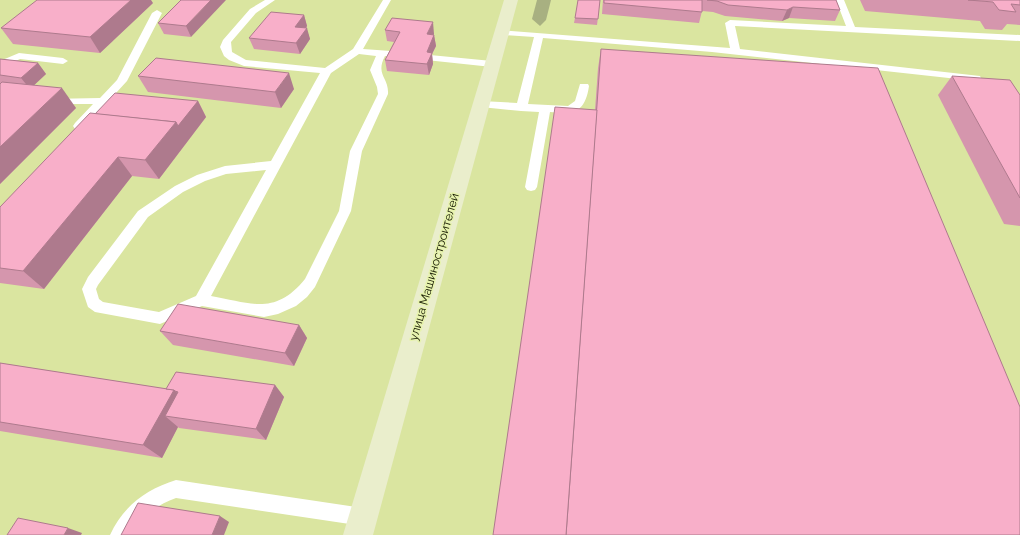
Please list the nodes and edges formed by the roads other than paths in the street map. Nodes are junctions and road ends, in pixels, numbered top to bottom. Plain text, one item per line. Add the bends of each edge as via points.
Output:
1 (272, 0) edge
2 (387, 0) edge
3 (511, 0) edge
4 (840, 0) edge
5 (158, 12) dead end
6 (851, 28) junction
7 (502, 32) junction
8 (539, 35) junction
9 (1020, 38) edge
10 (357, 51) junction
11 (735, 51) junction
12 (382, 53) junction
13 (396, 55) edge
14 (430, 58) edge
15 (63, 61) dead end
16 (492, 64) junction
17 (0, 65) edge
18 (327, 71) junction
19 (989, 80) edge
20 (584, 86) dead end
21 (39, 101) edge
22 (103, 101) junction
23 (481, 104) junction
24 (521, 108) junction
25 (545, 110) junction
26 (70, 135) edge
27 (275, 165) junction
28 (531, 187) dead end
29 (201, 300) junction
30 (361, 526) edge
31 (120, 535) edge

1 - 18 lane via 253,11 226,42 227,54 244,62
2 - 10 lane
3 - 7 main road, улица Машиностроителей
4 - 6 lane
5 - 22 lane via 122,81
6 - 9 lane
6 - 11 lane via 730,23
7 - 8 lane
7 - 16 main road, улица Машиностроителей
8 - 11 lane
8 - 24 lane
10 - 12 lane
10 - 18 lane
11 - 19 lane
12 - 13 lane
12 - 29 lane via 375,73 383,86 384,94 356,152 345,211 310,283 291,302 264,311
14 - 16 lane
15 - 17 lane via 19,56
16 - 23 main road, улица Машиностроителей
18 - 27 lane
20 - 25 lane via 581,102 573,109
21 - 22 lane
22 - 26 lane
23 - 24 lane
23 - 30 main road, улица Машиностроителей
24 - 25 lane
25 - 28 lane
27 - 29 lane
27 - 29 lane via 225,170 201,178 159,202 143,214 92,281 89,289 93,303 100,308 160,318
30 - 31 lane via 176,489 165,492 139,509 127,521

